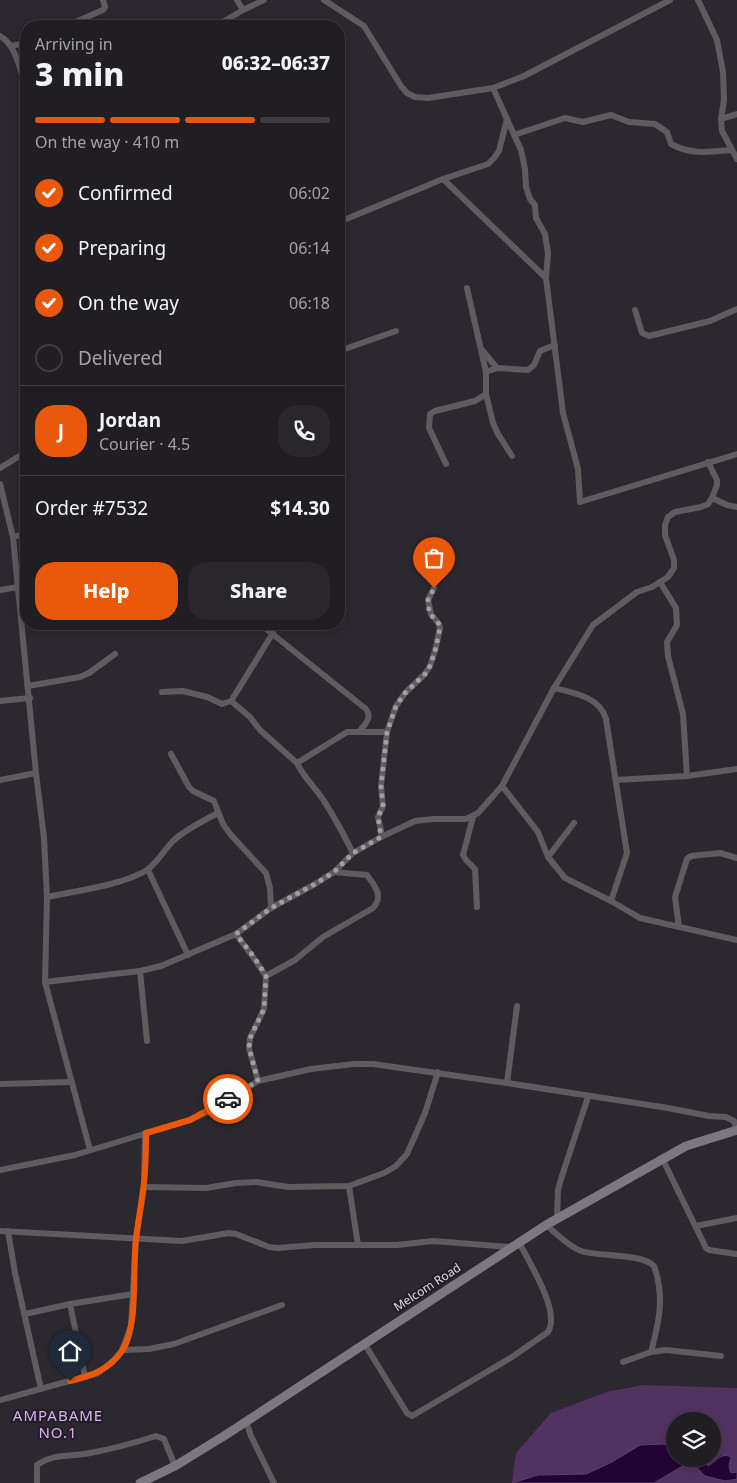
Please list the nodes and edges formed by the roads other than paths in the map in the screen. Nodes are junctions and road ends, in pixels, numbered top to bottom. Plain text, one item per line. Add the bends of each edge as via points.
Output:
1 (103, 0) edge
2 (237, 0) edge
3 (264, 0) edge
4 (324, 0) edge
5 (670, 0) edge
6 (698, 0) edge
7 (243, 10) junction
8 (80, 20) edge
9 (226, 20) edge
10 (0, 36) edge
11 (20, 44) edge
12 (11, 46) junction
13 (20, 71) edge
14 (493, 88) junction
15 (737, 114) edge
16 (507, 119) junction
17 (721, 119) junction
18 (514, 135) junction
19 (732, 150) junction
20 (737, 159) edge
21 (443, 179) junction
22 (345, 220) edge
23 (546, 278) junction
24 (467, 288) dead end
25 (737, 309) edge
26 (635, 310) dead end
27 (396, 331) dead end
28 (555, 345) junction
29 (345, 349) edge
30 (481, 349) junction
31 (497, 368) junction
32 (486, 372) junction
33 (486, 394) junction
34 (737, 454) edge
35 (20, 456) edge
36 (512, 456) dead end
37 (708, 462) junction
38 (446, 464) dead end
39 (0, 468) edge
40 (0, 484) edge
41 (712, 498) junction
42 (737, 507) edge
43 (20, 534) edge
44 (13, 537) junction
45 (660, 582) junction
46 (18, 587) junction
47 (434, 588) dead end
48 (0, 590) edge
49 (20, 607) edge
50 (22, 630) edge
51 (269, 630) edge
52 (273, 633) junction
53 (115, 654) dead end
54 (28, 686) junction
55 (554, 688) junction
56 (162, 692) dead end
57 (30, 698) junction
58 (0, 701) edge
59 (231, 701) junction
60 (359, 732) junction
61 (387, 732) junction
62 (171, 754) dead end
63 (297, 763) junction
64 (737, 769) edge
65 (36, 773) junction
66 (687, 776) junction
67 (0, 780) edge
68 (616, 780) junction
69 (502, 786) junction
70 (218, 812) junction
71 (473, 817) junction
72 (574, 823) dead end
73 (381, 837) junction
74 (353, 853) junction
75 (548, 857) junction
76 (737, 858) edge
77 (148, 870) junction
78 (334, 872) junction
79 (47, 897) junction
80 (611, 901) junction
81 (477, 907) dead end
82 (271, 908) junction
83 (679, 927) junction
84 (236, 934) junction
85 (737, 940) edge
86 (188, 955) junction
87 (140, 970) junction
88 (266, 976) junction
89 (45, 982) junction
90 (517, 1006) dead end
91 (147, 1041) dead end
92 (438, 1072) junction
93 (258, 1081) junction
94 (72, 1082) junction
95 (507, 1083) junction
96 (0, 1084) edge
97 (588, 1096) junction
98 (737, 1130) edge
99 (146, 1133) junction
100 (90, 1150) junction
101 (662, 1158) junction
102 (0, 1170) edge
103 (349, 1186) junction
104 (144, 1187) junction
105 (737, 1218) edge
106 (557, 1220) junction
107 (546, 1225) junction
108 (696, 1226) junction
109 (0, 1231) edge
110 (8, 1231) junction
111 (136, 1239) junction
112 (358, 1245) junction
113 (515, 1245) junction
114 (737, 1254) edge
115 (133, 1294) junction
116 (70, 1304) junction
117 (282, 1305) dead end
118 (25, 1314) junction
119 (364, 1343) junction
120 (122, 1350) junction
121 (651, 1352) junction
122 (721, 1356) dead end
123 (623, 1362) dead end
124 (85, 1377) junction
125 (41, 1389) junction
126 (0, 1400) edge
127 (246, 1421) junction
128 (174, 1466) junction
129 (37, 1483) edge
130 (140, 1483) edge
131 (274, 1483) edge

1 - 8 street via 103,10
2 - 7 street
3 - 7 street
4 - 14 street via 364,26 407,93 428,98
5 - 14 street via 524,76
6 - 17 street via 717,40 723,72
7 - 9 street
10 - 12 street
11 - 12 street
12 - 13 street
14 - 16 street
15 - 17 street
16 - 18 street
16 - 21 street via 499,151 488,164
17 - 19 street via 722,131
18 - 19 street via 565,118 583,122 612,115 629,122 655,124 667,132 670,144 683,151
18 - 23 street via 521,150 528,193 545,234 548,252
19 - 20 street
21 - 22 street
21 - 23 street
23 - 28 street
24 - 30 street
25 - 26 street via 710,321 649,336 642,333
27 - 29 street
28 - 31 street via 540,351 528,370
28 - 37 street via 563,413 578,469 580,502
30 - 31 street
30 - 32 street
31 - 32 street
32 - 33 street
33 - 36 street via 493,423
33 - 38 street via 475,401 430,414 429,428
34 - 37 street
35 - 39 street
37 - 41 street via 717,485
40 - 44 street
41 - 42 street
41 - 45 street via 708,504 675,512 668,517 665,535 674,568
43 - 44 street
44 - 46 street
45 - 55 street via 637,592 593,625
45 - 66 street via 676,608 676,625 667,642 683,714
46 - 48 street
46 - 49 street
47 - 61 street via 428,605 440,628 435,651 425,674 396,706
50 - 54 street
51 - 52 street
52 - 59 street
52 - 60 street via 369,712 368,720
53 - 54 street via 80,677
54 - 57 street
55 - 68 street via 584,697 604,712
55 - 69 street
56 - 59 street via 183,691 222,704
57 - 58 street
57 - 65 street
59 - 63 street
60 - 61 street
60 - 63 street via 346,732
61 - 73 street via 381,786 383,806 378,817
62 - 70 street via 189,787 214,801
63 - 74 street via 324,800
64 - 66 street
65 - 67 street
65 - 79 street
66 - 68 street
68 - 80 street via 627,853
69 - 71 street
69 - 75 street via 538,832
70 - 77 street via 174,840
70 - 82 street via 231,835 266,874
71 - 73 street via 415,821
71 - 81 street via 463,855 475,869
72 - 75 street
73 - 74 street
74 - 78 street
75 - 80 street via 564,878
76 - 83 street via 720,853 687,859 675,897
77 - 79 street via 102,886
77 - 86 street
78 - 82 street
78 - 88 street via 367,875 379,895 379,902 323,937 295,960
79 - 89 street
80 - 83 street via 640,918
82 - 84 street
83 - 85 street
84 - 86 street
84 - 88 street
86 - 87 street
87 - 89 street
87 - 91 street
88 - 93 street via 264,1009 250,1038 249,1048
89 - 94 street
90 - 95 street
92 - 93 street via 354,1064 311,1069
92 - 95 street
92 - 103 street via 407,1154 391,1170
93 - 99 street via 190,1120
94 - 96 street
94 - 100 street
95 - 97 street
97 - 98 street via 726,1117 734,1122
97 - 106 street via 558,1190
98 - 101 main road, Melcom Road via 686,1146
99 - 100 street
99 - 104 street
100 - 102 street
101 - 106 main road, Melcom Road
101 - 108 street
103 - 104 street via 288,1187 256,1182 206,1188
103 - 112 street
104 - 111 street
105 - 108 street
106 - 107 main road, Melcom Road
107 - 113 main road, Melcom Road
107 - 121 street via 579,1250 643,1259 654,1266 661,1311
108 - 114 street via 707,1250
109 - 110 street
110 - 111 street
110 - 118 street
111 - 112 street via 190,1240 229,1233 278,1248
111 - 115 street
112 - 113 street via 433,1241
113 - 119 main road, Melcom Road
113 - 119 street via 549,1304 552,1326 512,1357 412,1416 407,1413
115 - 116 street
115 - 120 street via 131,1326
116 - 118 street
116 - 124 street
117 - 120 street via 174,1344
118 - 125 street
119 - 127 main road, Melcom Road
120 - 124 street via 104,1369
121 - 122 street via 666,1350
121 - 123 street
124 - 125 street
125 - 126 street
127 - 128 main road, Melcom Road
127 - 131 street
128 - 129 street via 164,1439 156,1436 77,1456 60,1455 37,1465
128 - 130 main road, Melcom Road

